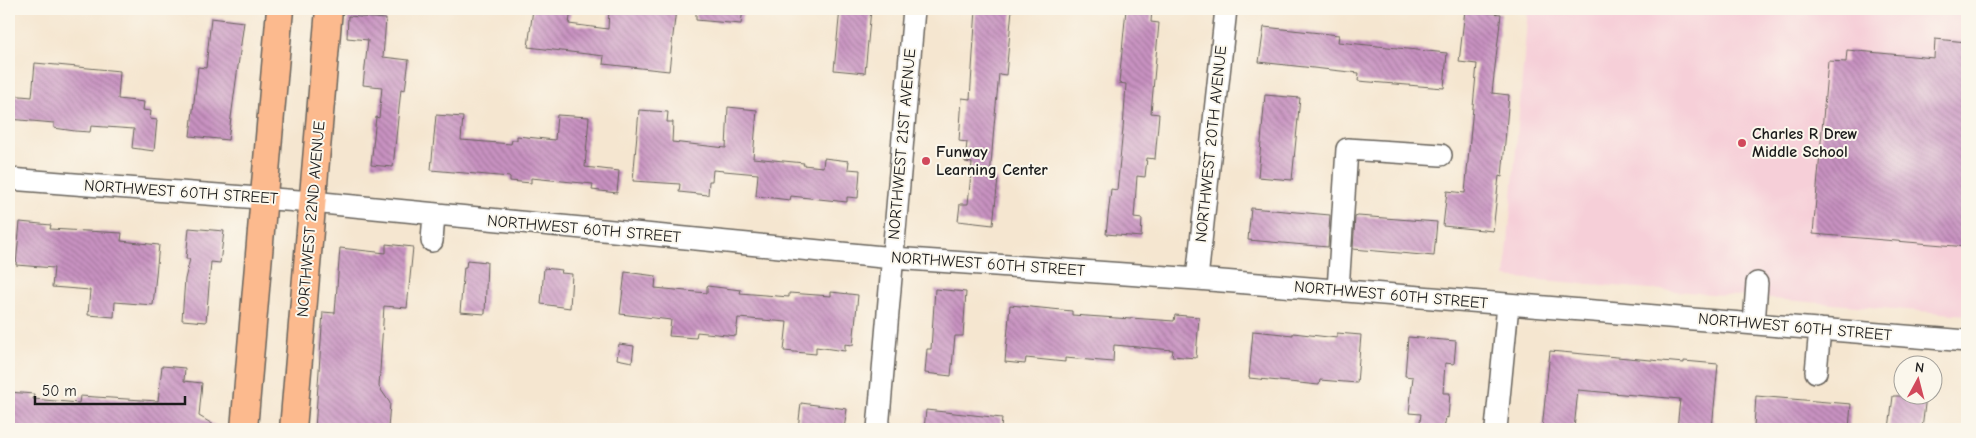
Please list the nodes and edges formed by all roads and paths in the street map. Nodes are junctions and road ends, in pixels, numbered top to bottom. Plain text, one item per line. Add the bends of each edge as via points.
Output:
1 (280, 9) edge
2 (329, 9) edge
3 (914, 9) edge
4 (1226, 9) edge
5 (1441, 154) dead end
6 (9, 179) edge
7 (265, 198) junction
8 (312, 202) junction
9 (434, 214) junction
10 (432, 241) dead end
11 (892, 258) junction
12 (1197, 279) junction
13 (1757, 283) dead end
14 (1338, 290) junction
15 (1508, 304) junction
16 (1754, 324) junction
17 (1820, 330) junction
18 (1967, 341) edge
19 (1816, 372) dead end
20 (244, 429) edge
21 (293, 429) edge
22 (878, 429) edge
23 (1496, 429) edge

1 - 7 main road
2 - 8 main road, NORTHWEST 22ND AVENUE
3 - 11 street, NORTHWEST 21ST AVENUE
4 - 12 street, NORTHWEST 20TH AVENUE
5 - 14 street via 1347,149
6 - 7 street, NORTHWEST 60TH STREET
7 - 8 street, NORTHWEST 60TH STREET
7 - 20 main road
8 - 9 street, NORTHWEST 60TH STREET
8 - 21 main road, NORTHWEST 22ND AVENUE
9 - 10 street
9 - 11 street, NORTHWEST 60TH STREET
11 - 12 street, NORTHWEST 60TH STREET
11 - 22 street, NORTHWEST 21ST AVENUE
12 - 14 street, NORTHWEST 60TH STREET
13 - 16 street
14 - 15 street, NORTHWEST 60TH STREET
15 - 16 street, NORTHWEST 60TH STREET
15 - 23 street
16 - 17 street, NORTHWEST 60TH STREET
17 - 18 street, NORTHWEST 60TH STREET
17 - 19 street

